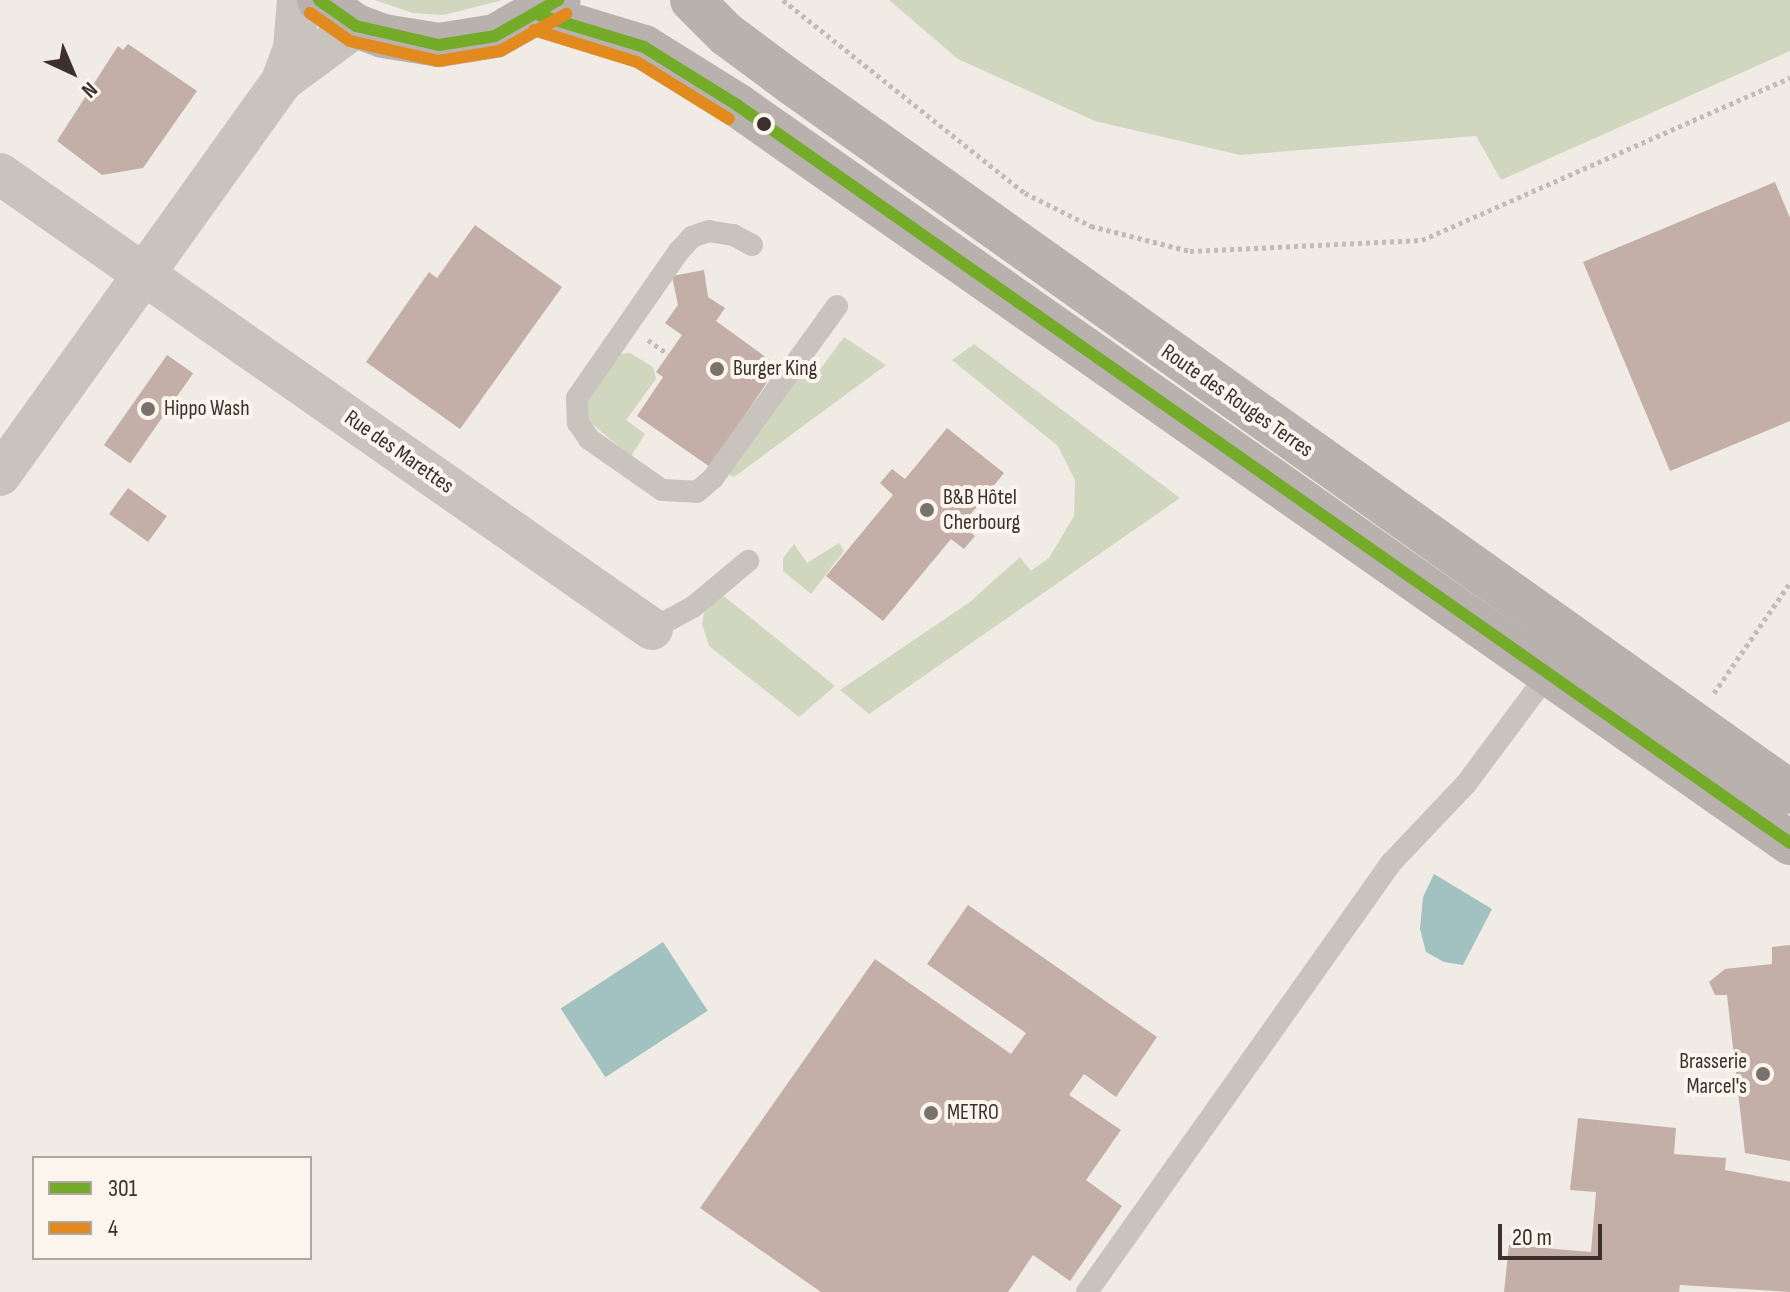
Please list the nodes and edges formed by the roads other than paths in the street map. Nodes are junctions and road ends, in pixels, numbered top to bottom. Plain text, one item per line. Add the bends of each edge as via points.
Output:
1 (298, 0) edge
2 (319, 0) edge
3 (692, 0) edge
4 (548, 7) edge
5 (356, 26) junction
6 (282, 81) junction
7 (0, 174) edge
8 (752, 245) dead end
9 (145, 274) junction
10 (837, 306) dead end
11 (0, 475) edge
12 (748, 561) dead end
13 (652, 629) joint
14 (1548, 674) junction
15 (1790, 792) edge
16 (1790, 843) edge
17 (1087, 1292) edge

1 - 6 street via 294,48
2 - 5 main road
3 - 15 main road, Route des Rouges Terres via 726,34 792,83
4 - 5 main road via 495,36 439,45 396,40
4 - 14 main road, Route des Rouges Terres via 644,47 695,77
5 - 6 street
6 - 9 street
7 - 9 street, Rue des Marettes
8 - 10 lane via 709,231 692,237 679,251 577,398 578,423 589,439 662,490 697,492 713,478
9 - 11 street
9 - 13 street, Rue des Marettes
12 - 13 lane via 693,607
14 - 16 main road, Route des Rouges Terres
14 - 17 lane via 1466,784 1391,863

